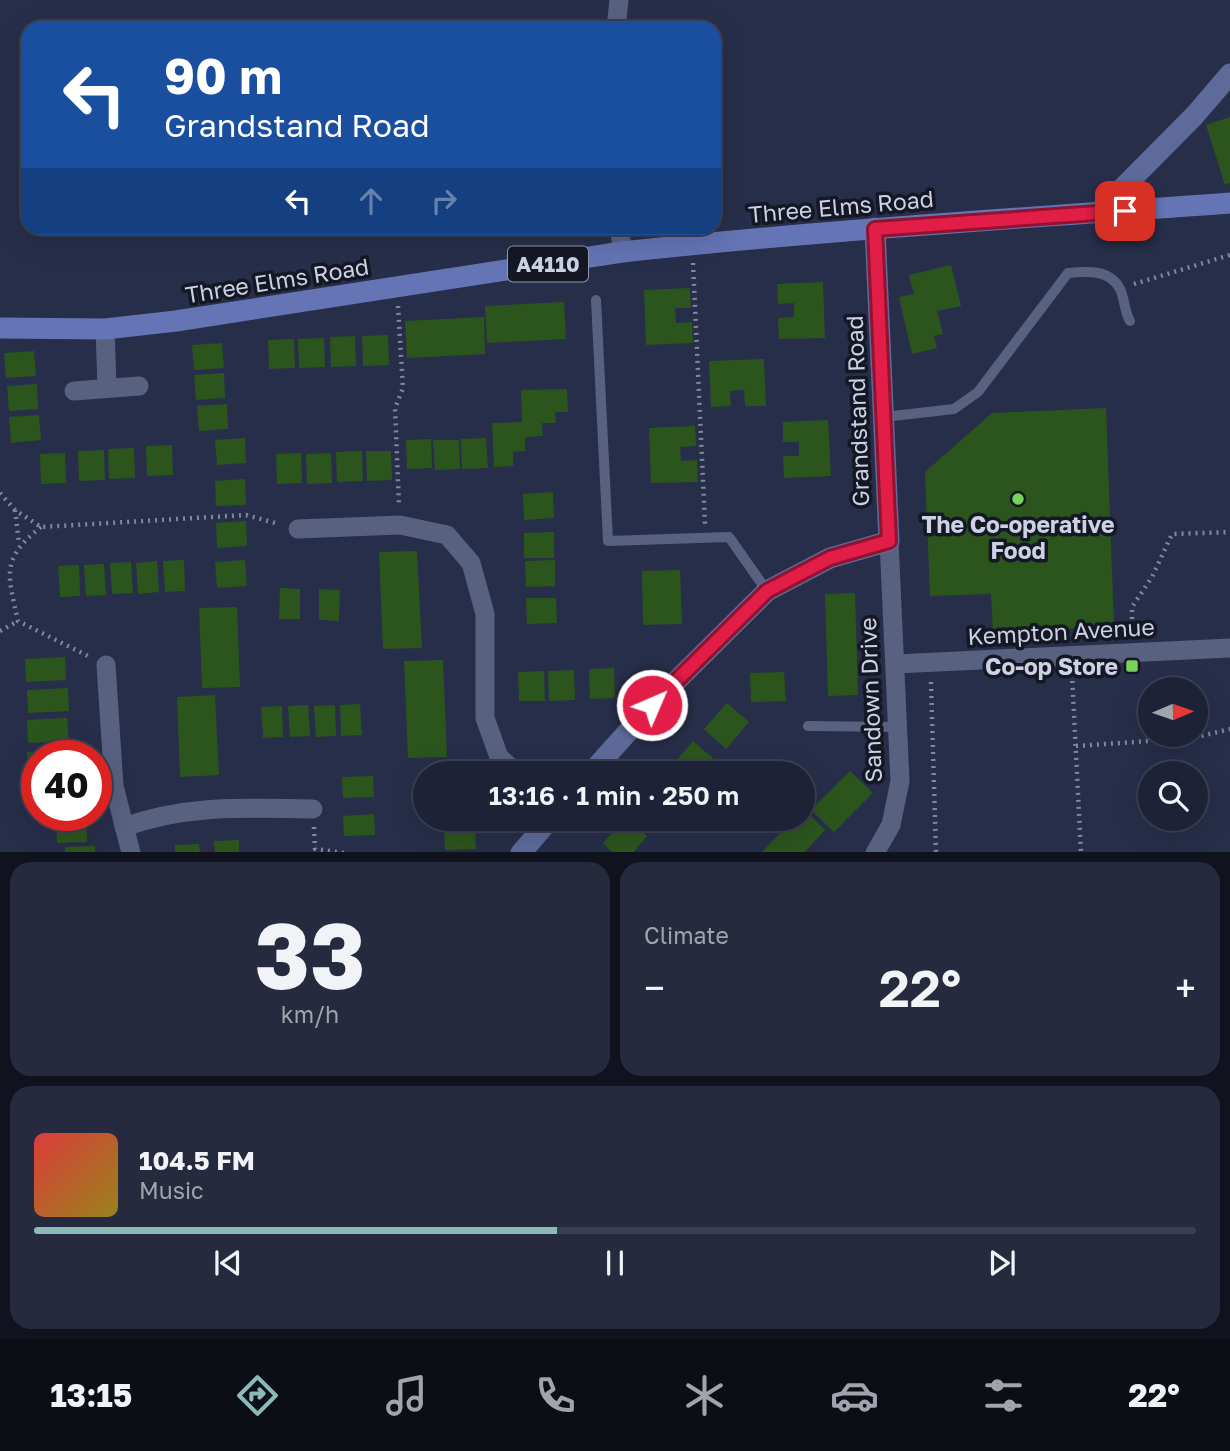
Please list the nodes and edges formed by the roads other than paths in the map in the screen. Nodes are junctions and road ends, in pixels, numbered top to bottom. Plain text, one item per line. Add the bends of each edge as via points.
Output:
1 (619, 0) edge
2 (617, 21) edge
3 (1230, 74) edge
4 (1230, 203) edge
5 (1098, 213) junction
6 (875, 229) junction
7 (621, 235) edge
8 (622, 252) junction
9 (596, 300) dead end
10 (1130, 321) dead end
11 (0, 328) edge
12 (105, 329) junction
13 (139, 386) dead end
14 (107, 388) junction
15 (74, 391) dead end
16 (884, 417) junction
17 (298, 529) road end
18 (889, 541) junction
19 (767, 591) junction
20 (1230, 649) edge
21 (106, 664) road end
22 (895, 664) junction
23 (808, 726) dead end
24 (898, 727) junction
25 (503, 761) edge
26 (602, 761) edge
27 (313, 809) road end
28 (124, 827) junction
29 (540, 831) edge
30 (131, 852) edge
31 (522, 852) edge
32 (875, 852) edge

1 - 2 street
3 - 5 street via 1195,116
4 - 5 main road, Three Elms Road / A4110
5 - 6 main road, Three Elms Road / A4110
6 - 8 main road, Three Elms Road / A4110
6 - 16 street, Grandstand Road
7 - 8 street
8 - 12 main road, Three Elms Road / A4110
9 - 19 lane via 608,541 729,537
10 - 16 lane via 1120,288 1110,278 1091,270 1068,273 978,392 954,409
11 - 12 main road, Three Elms Road / A4110
12 - 14 street
13 - 14 street
14 - 15 street
16 - 18 street, Grandstand Road
17 - 25 street via 400,525 447,535 471,563 485,614 485,718
18 - 19 street via 830,558
18 - 22 street, Sandown Drive
19 - 26 street
20 - 22 street, Kempton Avenue
21 - 28 street via 114,786
22 - 24 street, Sandown Drive
23 - 24 lane
24 - 32 street, Sandown Drive via 900,781 891,825
27 - 28 street via 206,808
28 - 30 street
29 - 31 street

